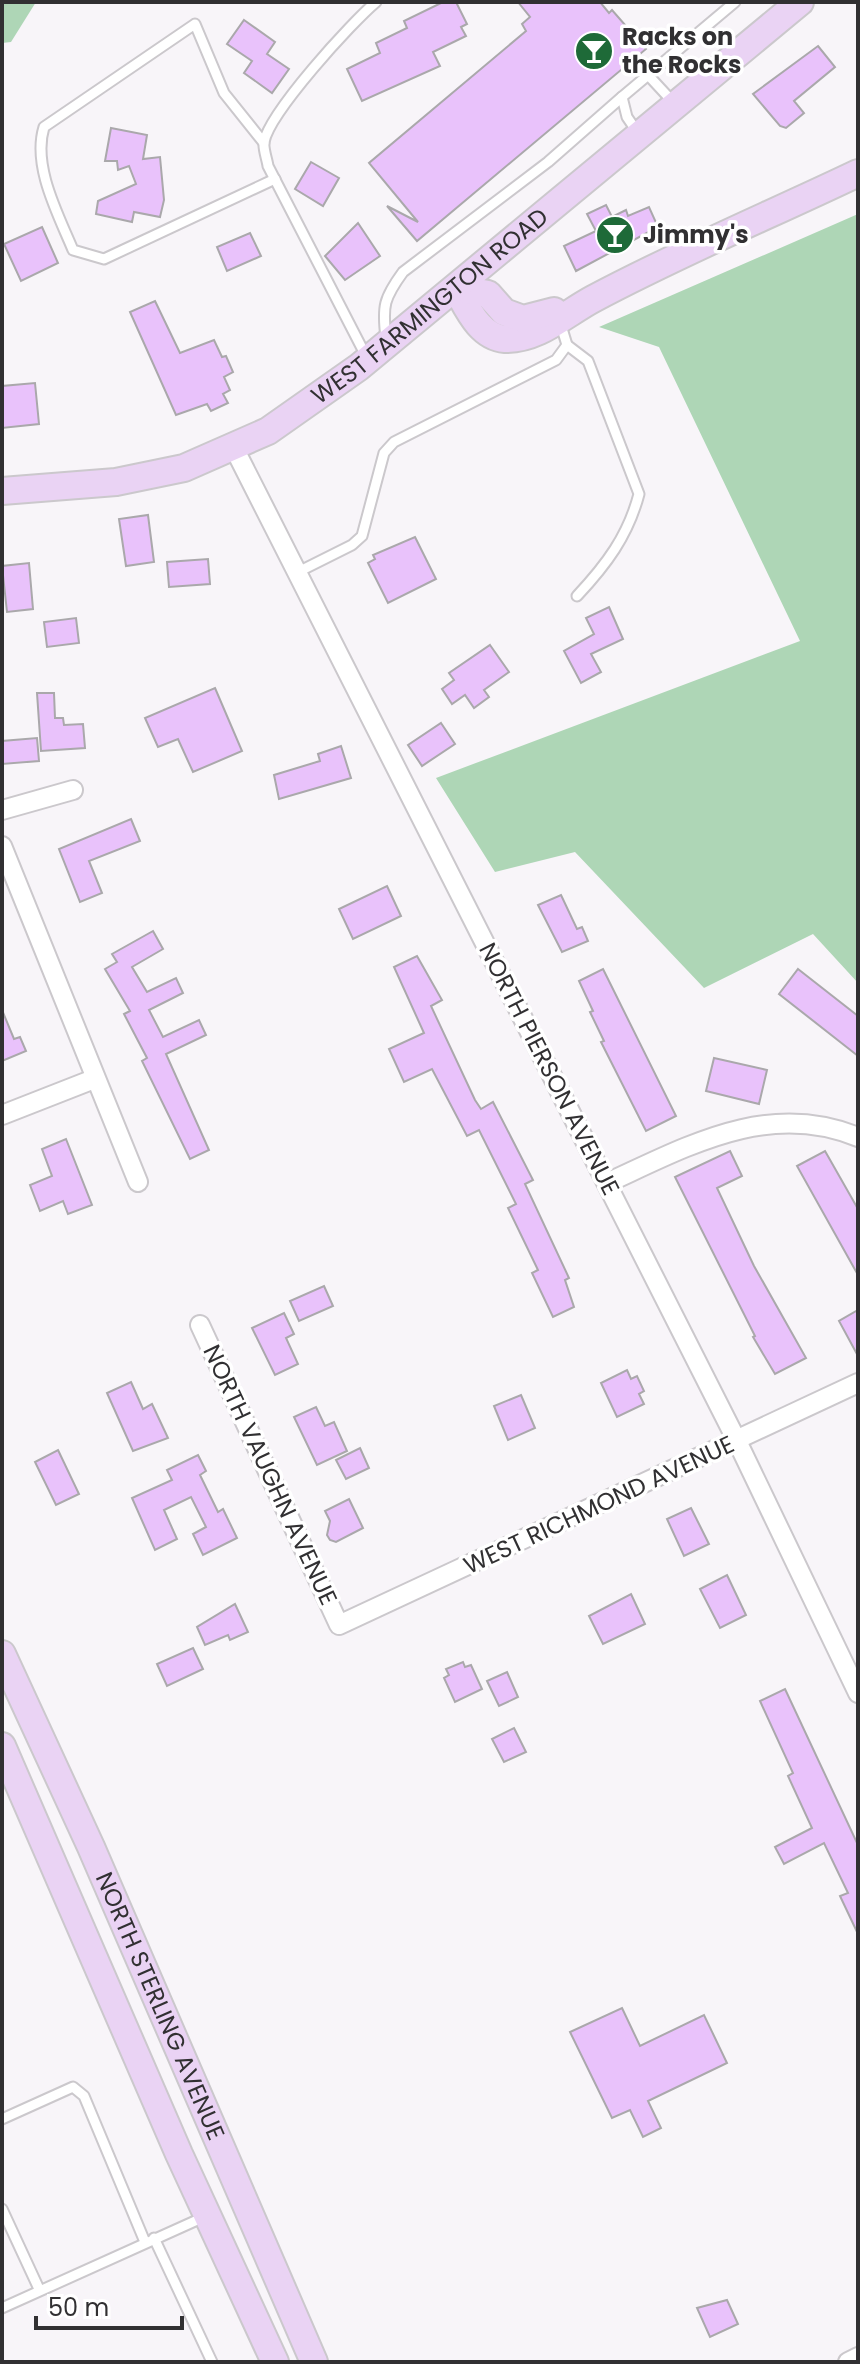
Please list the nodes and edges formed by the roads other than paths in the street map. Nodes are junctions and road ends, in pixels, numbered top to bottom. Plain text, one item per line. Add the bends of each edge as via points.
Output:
1 (376, 2) edge
2 (735, 2) edge
3 (800, 2) edge
4 (648, 75) junction
5 (622, 97) junction
6 (676, 105) junction
7 (639, 135) junction
8 (264, 143) junction
9 (858, 173) edge
10 (275, 179) junction
11 (456, 288) junction
12 (592, 300) junction
13 (560, 319) junction
14 (567, 345) junction
15 (377, 352) junction
16 (234, 448) junction
17 (2, 491) edge
18 (296, 573) junction
19 (577, 596) dead end
20 (73, 790) dead end
21 (2, 810) edge
22 (2, 846) edge
23 (94, 1079) junction
24 (2, 1115) edge
25 (858, 1137) edge
26 (138, 1182) dead end
27 (607, 1183) junction
28 (200, 1325) dead end
29 (858, 1383) edge
30 (737, 1441) junction
31 (339, 1625) joint
32 (2, 1654) edge
33 (858, 1693) edge
34 (2, 1746) edge
35 (2, 2119) edge
36 (2, 2209) edge
37 (207, 2215) junction
38 (150, 2240) junction
39 (39, 2289) junction
40 (2, 2308) edge
41 (858, 2357) edge
42 (212, 2362) edge
43 (275, 2362) edge
44 (314, 2362) edge
45 (848, 2362) edge

1 - 8 lane via 294,94
2 - 4 lane
3 - 6 main road, WEST FARMINGTON ROAD
4 - 5 lane
4 - 6 lane
5 - 7 lane
5 - 15 lane via 548,162 403,272 386,296
6 - 7 main road, WEST FARMINGTON ROAD
7 - 11 main road, WEST FARMINGTON ROAD
8 - 10 lane
8 - 10 lane via 224,93 195,24 44,127 39,145 73,250 104,259
9 - 12 main road
10 - 15 lane
11 - 12 main road via 488,294 504,312 523,319
11 - 13 main road via 475,321 503,339 538,333
11 - 15 main road, WEST FARMINGTON ROAD
12 - 13 main road
13 - 14 lane
14 - 18 lane via 545,367 394,442 384,453 362,536
14 - 19 lane via 588,361 639,494 611,559
15 - 16 main road, WEST FARMINGTON ROAD via 302,410
16 - 17 main road, WEST FARMINGTON ROAD via 184,468 116,482
16 - 18 street, NORTH PIERSON AVENUE
18 - 27 street, NORTH PIERSON AVENUE
20 - 21 street
22 - 23 street
23 - 24 street
23 - 26 street
25 - 27 street via 829,1125 776,1123 709,1136
27 - 30 street, NORTH PIERSON AVENUE
28 - 31 street, NORTH VAUGHN AVENUE
29 - 30 street, WEST RICHMOND AVENUE
30 - 31 street, WEST RICHMOND AVENUE
30 - 33 street, NORTH PIERSON AVENUE
32 - 44 main road, NORTH STERLING AVENUE
34 - 37 main road, NORTH STERLING AVENUE
35 - 38 lane via 73,2087 84,2096
36 - 39 lane
37 - 38 lane
37 - 43 main road, NORTH STERLING AVENUE
38 - 39 lane
38 - 42 lane
39 - 40 lane
41 - 45 street

